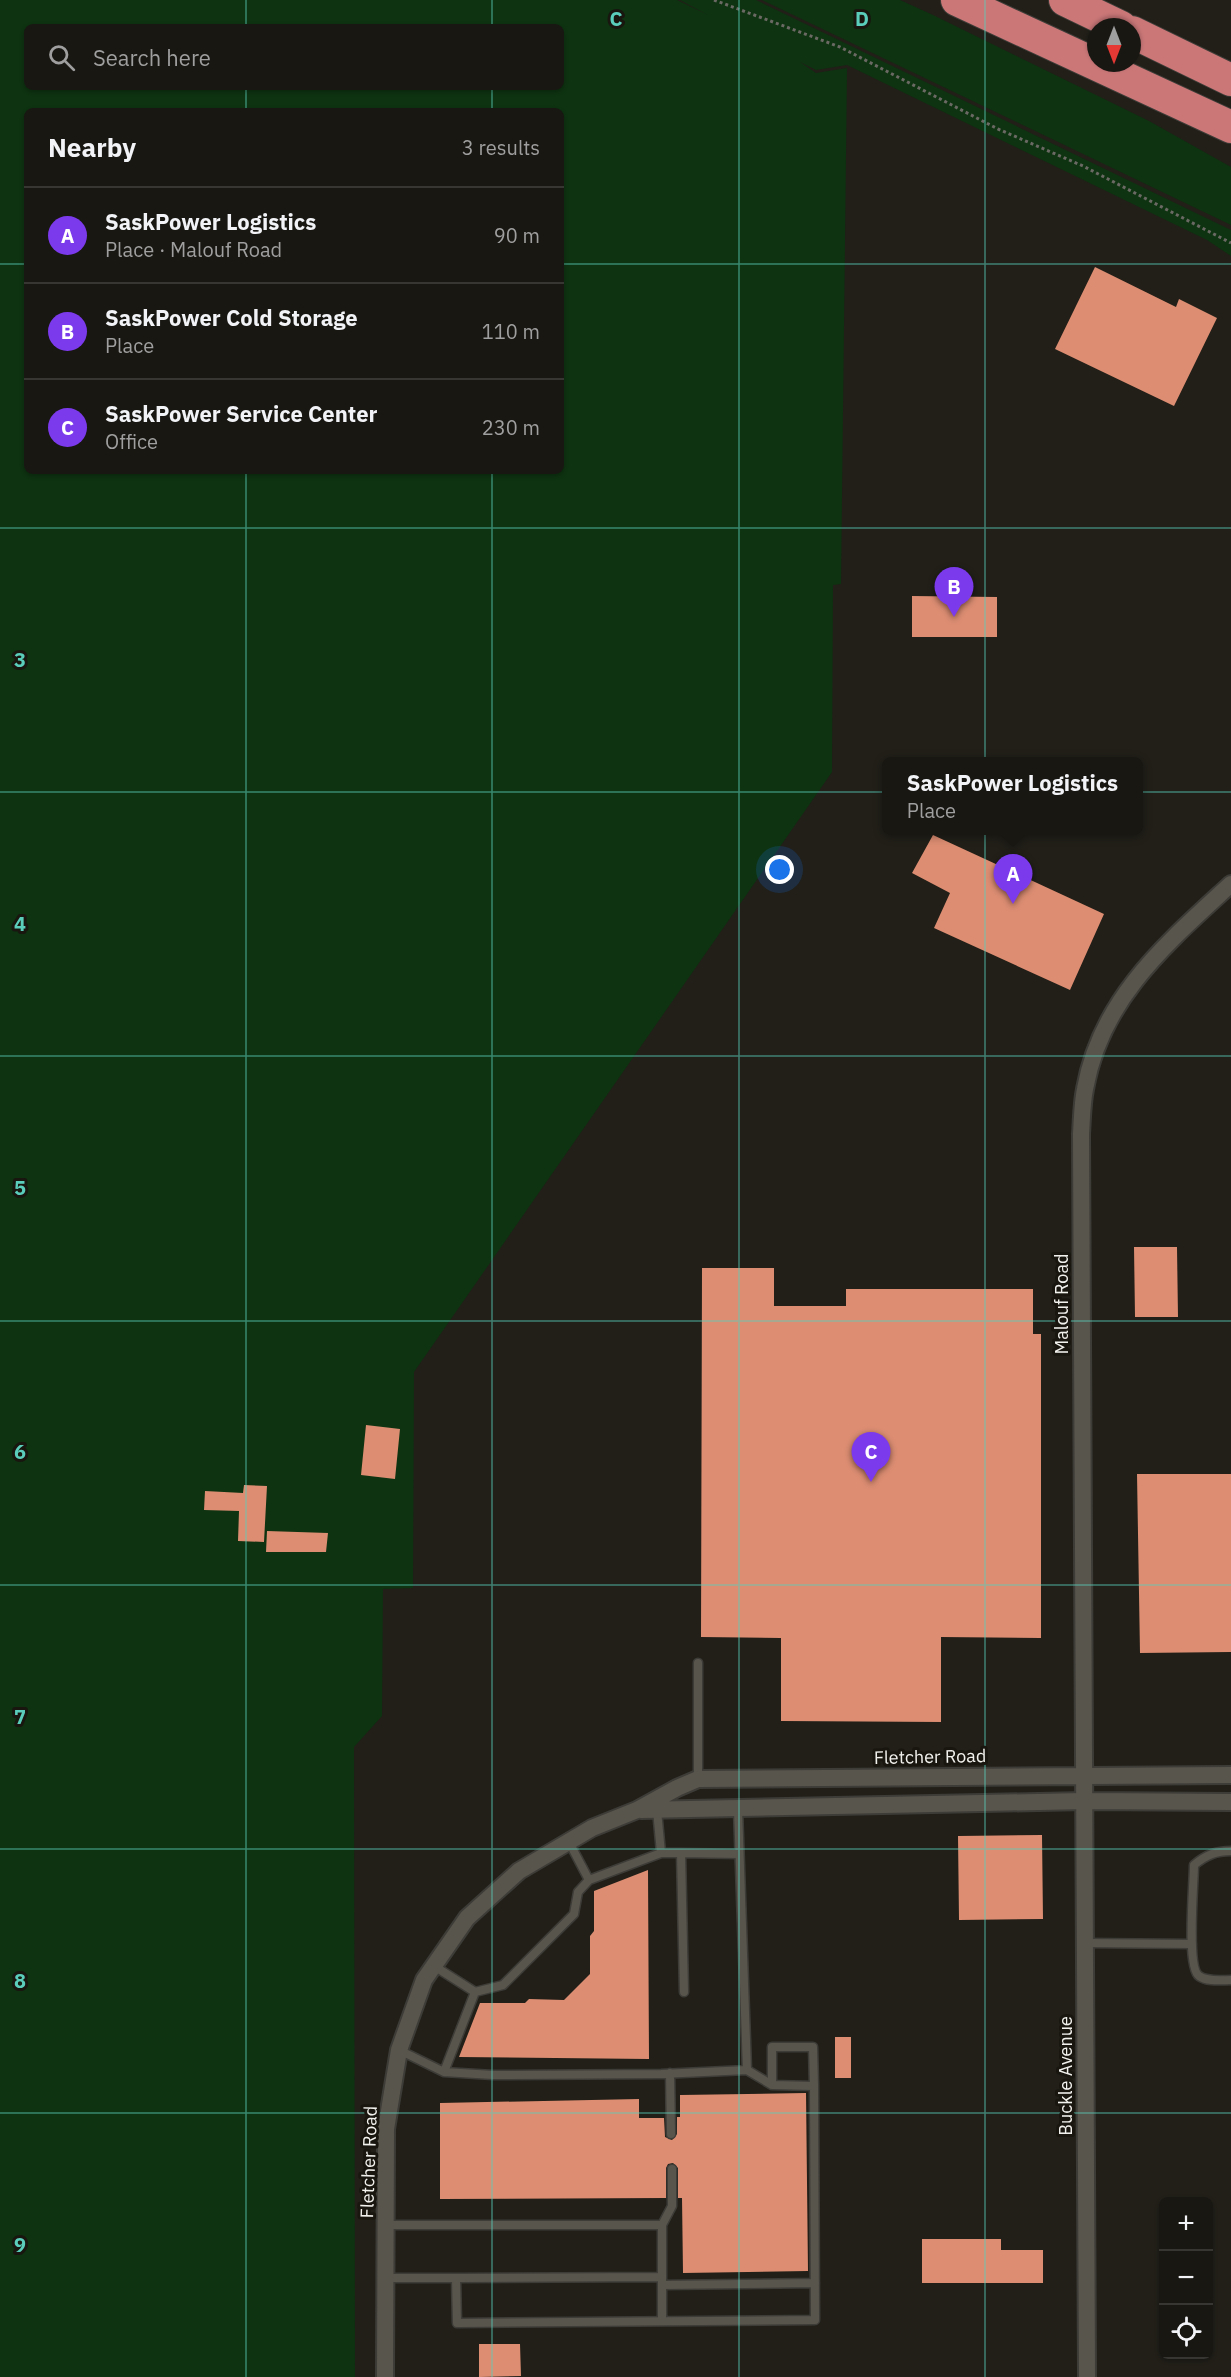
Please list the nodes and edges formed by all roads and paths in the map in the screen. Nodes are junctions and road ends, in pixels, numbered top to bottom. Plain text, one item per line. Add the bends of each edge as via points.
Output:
1 (714, 0) edge
2 (957, 0) edge
3 (1065, 0) edge
4 (1102, 18) edge
5 (1141, 36) edge
6 (1073, 54) junction
7 (1231, 80) edge
8 (1231, 127) edge
9 (1231, 151) edge
10 (1231, 243) edge
11 (1231, 884) edge
12 (698, 1663) dead end
13 (1085, 1775) junction
14 (1231, 1775) edge
15 (698, 1779) junction
16 (1084, 1801) junction
17 (1231, 1802) edge
18 (657, 1809) junction
19 (738, 1809) junction
20 (637, 1810) junction
21 (569, 1842) junction
22 (1231, 1851) edge
23 (661, 1853) junction
24 (681, 1853) junction
25 (739, 1854) junction
26 (589, 1880) junction
27 (1084, 1943) junction
28 (1192, 1944) junction
29 (434, 1966) junction
30 (1231, 1980) edge
31 (475, 1992) junction
32 (684, 1992) dead end
33 (399, 2050) junction
34 (747, 2070) junction
35 (444, 2072) junction
36 (670, 2073) junction
37 (772, 2085) junction
38 (814, 2086) junction
39 (671, 2134) dead end
40 (672, 2169) dead end
41 (386, 2225) junction
42 (662, 2225) junction
43 (385, 2278) junction
44 (456, 2278) junction
45 (662, 2281) junction
46 (815, 2283) junction
47 (662, 2321) junction
48 (385, 2377) edge
49 (1087, 2377) edge

1 - 10 path via 840,47
2 - 6 highway
3 - 4 highway
5 - 7 highway
6 - 8 highway
6 - 9 highway
11 - 13 street, Malouf Road via 1141,972 1100,1038 1085,1089 1081,1134
12 - 15 lane
13 - 14 street, Fletcher Road
13 - 15 street, Fletcher Road
13 - 16 street, Buckle Avenue
15 - 20 street, Fletcher Road
16 - 17 street, Fletcher Road
16 - 19 street, Fletcher Road
16 - 27 street, Buckle Avenue
18 - 19 street, Fletcher Road
18 - 20 street, Fletcher Road
18 - 23 lane
19 - 25 lane
20 - 21 street, Fletcher Road
21 - 26 lane
21 - 29 street, Fletcher Road via 519,1871 467,1918
22 - 28 lane via 1204,1856 1194,1865
23 - 24 lane
23 - 26 lane
24 - 25 lane
24 - 32 lane
25 - 34 lane
26 - 31 lane via 579,1892 574,1914 503,1985
27 - 28 lane
27 - 49 street, Buckle Avenue
28 - 30 lane via 1193,1968 1199,1976
29 - 31 lane
29 - 33 street, Fletcher Road via 424,1980
31 - 35 lane
33 - 35 lane
33 - 41 street, Fletcher Road via 386,2129
34 - 36 lane
34 - 37 lane
35 - 36 lane
36 - 39 lane
37 - 38 lane
37 - 38 lane via 772,2047 813,2047
38 - 46 lane
40 - 42 lane via 672,2206
41 - 42 lane
41 - 43 street, Fletcher Road
42 - 45 lane
43 - 44 lane
43 - 48 street, Fletcher Road
44 - 45 lane
44 - 47 lane via 457,2323
45 - 46 lane
45 - 47 lane
46 - 47 lane via 815,2320

